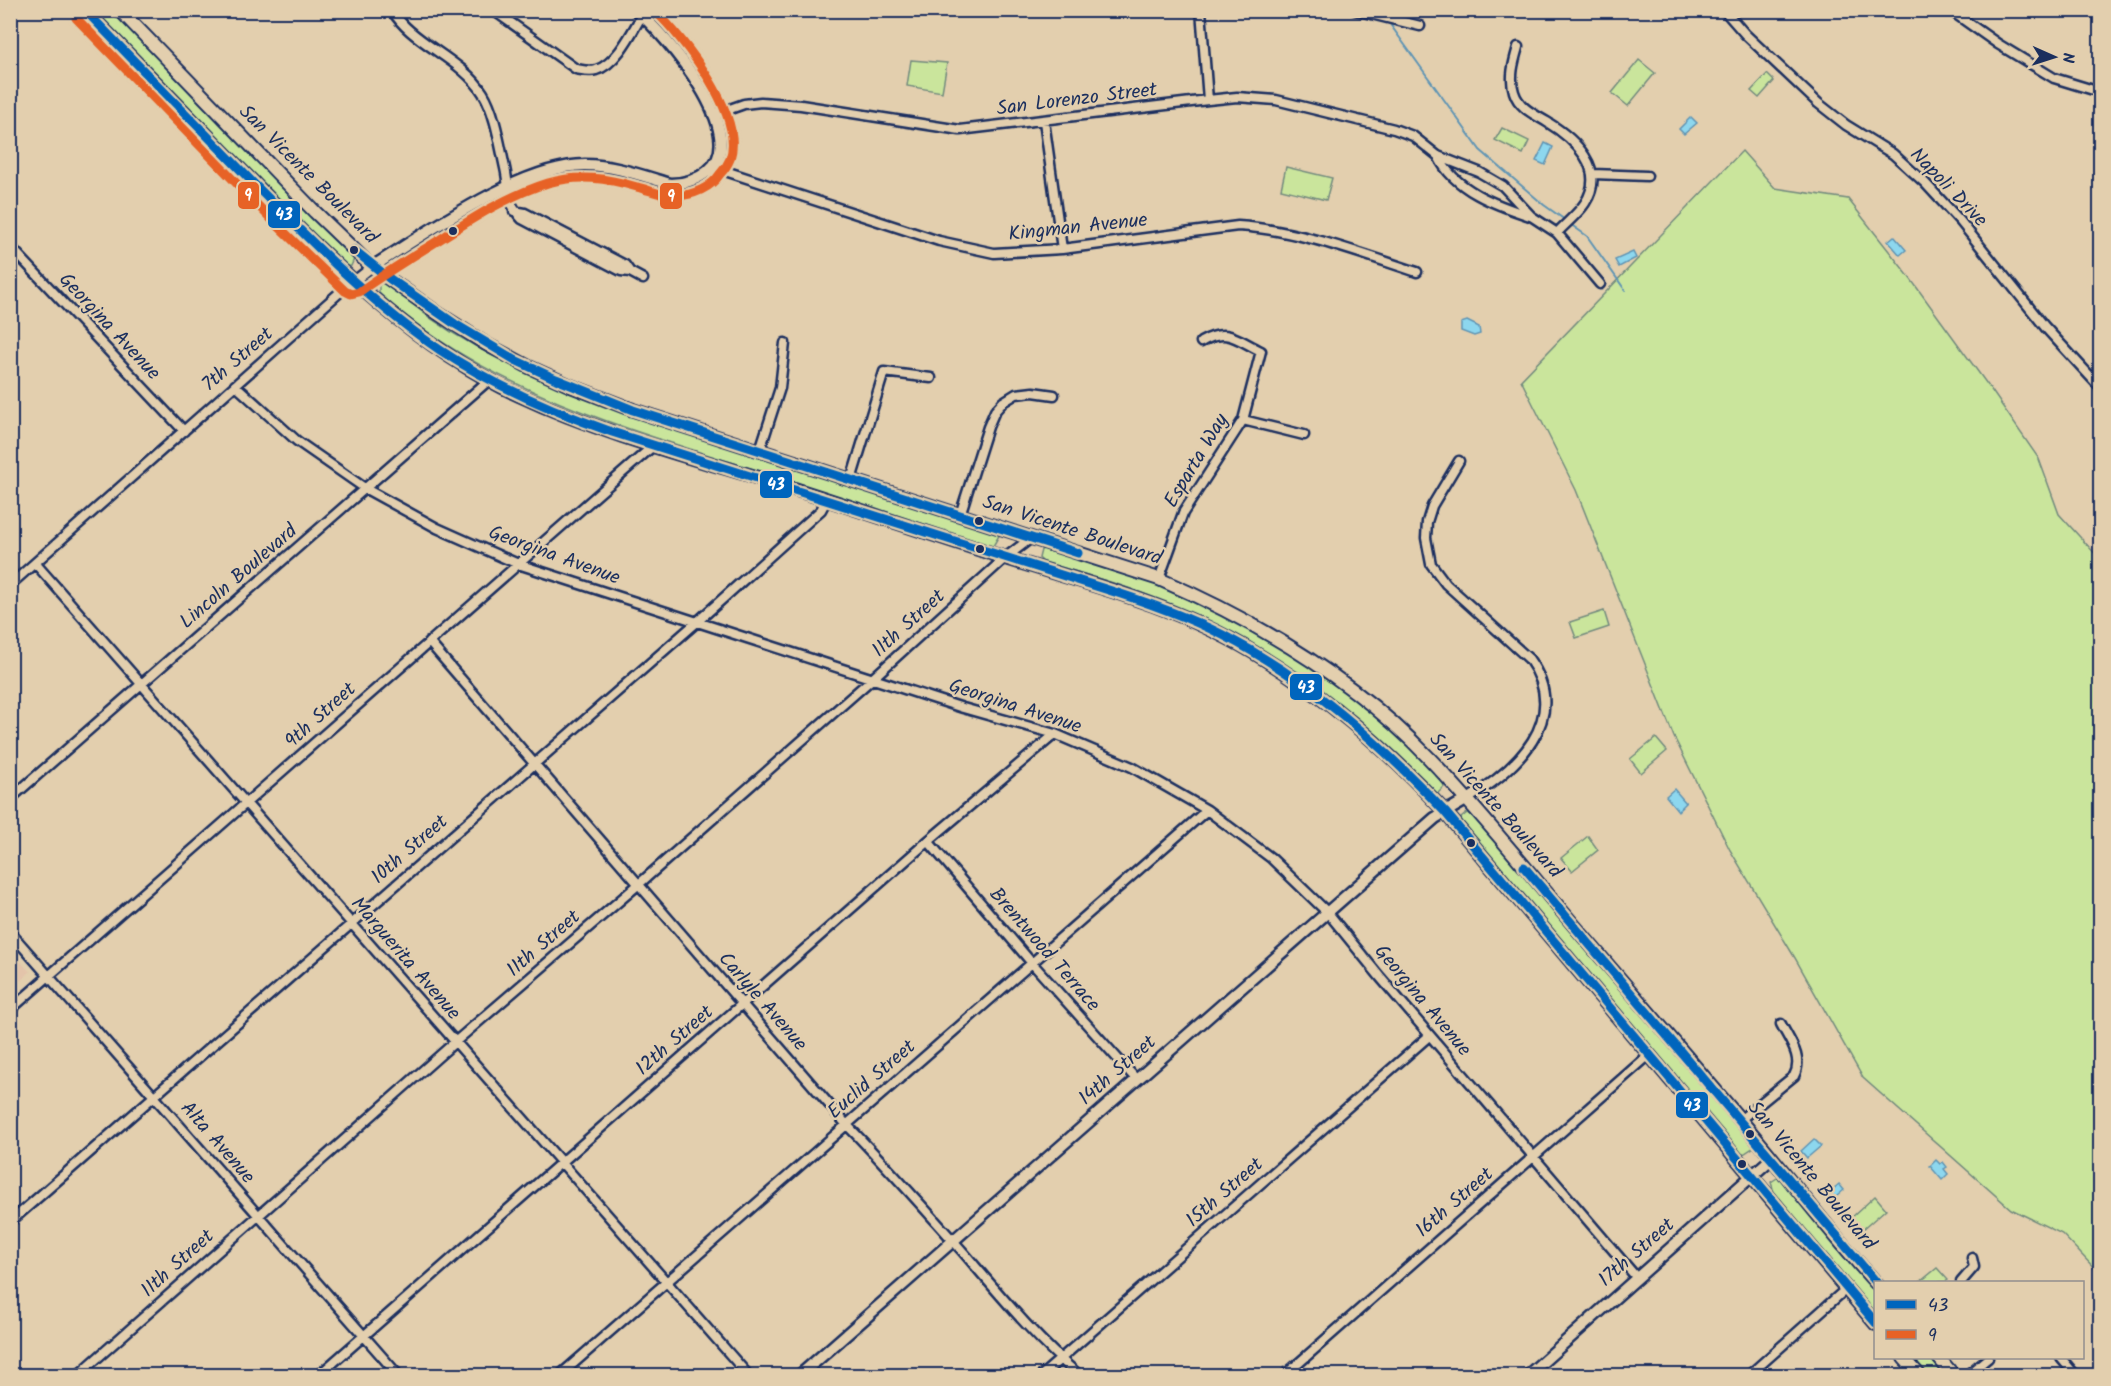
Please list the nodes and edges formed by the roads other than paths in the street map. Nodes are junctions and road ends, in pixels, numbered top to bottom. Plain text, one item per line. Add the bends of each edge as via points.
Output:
1 (85, 10) edge
2 (120, 10) edge
3 (392, 10) edge
4 (493, 10) edge
5 (1201, 10) edge
6 (1355, 10) edge
7 (1724, 10) edge
8 (1950, 10) edge
9 (639, 13) edge
10 (1420, 26) dead end
11 (1518, 47) dead end
12 (2100, 92) edge
13 (1208, 100) junction
14 (713, 115) junction
15 (1044, 121) junction
16 (1438, 156) junction
17 (713, 167) junction
18 (1593, 174) junction
19 (1647, 176) dead end
20 (508, 187) junction
21 (1531, 216) junction
22 (1557, 233) junction
23 (10, 246) edge
24 (1062, 249) junction
25 (372, 267) junction
26 (1417, 272) dead end
27 (643, 279) dead end
28 (353, 282) junction
29 (1600, 284) dead end
30 (1202, 342) dead end
31 (785, 343) dead end
32 (931, 378) dead end
33 (489, 380) junction
34 (235, 386) junction
35 (2100, 387) edge
36 (1054, 395) dead end
37 (1243, 420) junction
38 (184, 431) junction
39 (1304, 435) dead end
40 (653, 446) junction
41 (760, 450) junction
42 (1459, 461) dead end
43 (851, 480) junction
44 (366, 489) junction
45 (827, 499) junction
46 (960, 515) junction
47 (1031, 538) junction
48 (1005, 558) junction
49 (35, 564) junction
50 (518, 564) junction
51 (1159, 579) junction
52 (12, 581) edge
53 (697, 622) junction
54 (429, 642) junction
55 (873, 678) junction
56 (141, 684) junction
57 (1055, 734) junction
58 (534, 764) junction
59 (10, 799) edge
60 (1466, 800) junction
61 (247, 803) junction
62 (1206, 810) junction
63 (1445, 812) junction
64 (928, 841) junction
65 (639, 885) junction
66 (1328, 913) junction
67 (352, 922) junction
68 (10, 932) edge
69 (1031, 962) junction
70 (49, 976) junction
71 (742, 1004) junction
72 (10, 1010) edge
73 (1781, 1024) dead end
74 (1430, 1036) junction
75 (455, 1042) junction
76 (1649, 1055) junction
77 (1136, 1079) junction
78 (154, 1096) junction
79 (1740, 1120) junction
80 (846, 1124) junction
81 (1532, 1157) junction
82 (1772, 1158) junction
83 (561, 1162) junction
84 (1752, 1176) junction
85 (259, 1215) junction
86 (10, 1222) edge
87 (952, 1240) junction
88 (1972, 1258) dead end
89 (1637, 1278) junction
90 (666, 1281) junction
91 (1962, 1281) edge
92 (1874, 1282) edge
93 (1846, 1290) junction
94 (1874, 1323) edge
95 (364, 1335) junction
96 (1060, 1359) junction
97 (1905, 1359) edge
98 (1940, 1359) edge
99 (1987, 1359) edge
100 (2062, 1359) edge
101 (77, 1376) edge
102 (318, 1376) edge
103 (399, 1376) edge
104 (559, 1376) edge
105 (749, 1376) edge
106 (799, 1376) edge
107 (1041, 1376) edge
108 (1080, 1376) edge
109 (1284, 1376) edge
110 (1527, 1376) edge
111 (1748, 1376) edge
112 (1920, 1376) edge
113 (1954, 1376) edge
114 (1966, 1376) edge
115 (2076, 1376) edge

1 - 28 main road
2 - 25 main road, San Vicente Boulevard
3 - 20 street via 409,31 465,72 482,91 489,104
4 - 9 street via 576,69 586,71 597,70 621,49
5 - 13 street
6 - 10 street
7 - 35 street, Napoli Drive via 1818,103 1893,154 1926,183 2044,327
8 - 12 street via 2054,78
9 - 14 street via 687,65
11 - 18 street via 1512,83 1520,104 1583,151
13 - 15 street, San Lorenzo Street
13 - 16 street, San Lorenzo Street via 1252,97 1335,114 1413,136
14 - 15 street, San Lorenzo Street via 761,102 960,130
14 - 17 street via 720,144
15 - 24 street
16 - 21 street, San Lorenzo Street via 1503,186
16 - 21 street, San Lorenzo Street via 1462,186 1507,209
17 - 20 street, 7th Street via 690,182 669,184 605,167 572,166 549,170
17 - 24 street, Kingman Avenue via 969,249 994,253
18 - 19 street
18 - 22 street via 1591,192 1584,205
20 - 25 street, 7th Street
20 - 27 street via 509,201 522,219 575,243 621,272
21 - 22 street, San Lorenzo Street
22 - 29 street, San Lorenzo Street
23 - 38 street, Georgina Avenue
24 - 26 street, Kingman Avenue via 1238,226 1301,236
25 - 28 street, 7th Street
25 - 41 main road, San Vicente Boulevard via 486,344 529,367 633,410
28 - 33 main road via 427,341
28 - 34 street, 7th Street
30 - 37 street, Esparta Way via 1224,334 1261,351
31 - 41 street via 780,388
32 - 43 street via 884,372
33 - 40 main road via 583,422
33 - 44 street, Lincoln Boulevard
34 - 38 street, 7th Street
34 - 44 street, Georgina Avenue via 297,441
36 - 46 street via 1016,394 995,411
37 - 39 street
37 - 51 street, Esparta Way via 1183,513
38 - 49 street, 7th Street
40 - 45 main road
40 - 50 street, 9th Street
41 - 43 main road, San Vicente Boulevard
42 - 60 street via 1432,506 1427,522 1431,564 1446,584 1529,659 1544,699 1543,717 1532,743 1520,758
43 - 46 main road, San Vicente Boulevard
44 - 50 street, Georgina Avenue via 437,528
44 - 56 street, Lincoln Boulevard
45 - 48 main road
45 - 53 street, 10th Street via 821,510
46 - 47 main road, San Vicente Boulevard
47 - 48 street, 11th Street
47 - 51 main road, San Vicente Boulevard
48 - 55 street, 11th Street
48 - 63 main road via 1167,609 1250,650 1354,723
49 - 52 street, 7th Street
49 - 56 street, Marguerita Avenue
50 - 53 street, Georgina Avenue
50 - 54 street, 9th Street
51 - 60 main road, San Vicente Boulevard via 1251,624 1327,671 1397,727
53 - 55 street, Georgina Avenue
53 - 58 street, 10th Street
54 - 58 street, Carlyle Avenue
54 - 61 street, 9th Street
55 - 57 street, Georgina Avenue
55 - 65 street, 11th Street
56 - 59 street, Lincoln Boulevard
56 - 61 street, Marguerita Avenue
57 - 62 street, Georgina Avenue via 1132,767
57 - 64 street, 12th Street
58 - 65 street, Carlyle Avenue
58 - 67 street, 10th Street
60 - 63 street, 14th Street
60 - 79 main road, San Vicente Boulevard
61 - 67 street, Marguerita Avenue
61 - 70 street, 9th Street
62 - 66 street, Georgina Avenue via 1271,858
62 - 69 street, Euclid Street
63 - 66 street, 14th Street
63 - 76 main road
64 - 69 street, Brentwood Terrace
64 - 71 street, 12th Street
65 - 71 street, Carlyle Avenue
65 - 75 street, 11th Street
66 - 74 street, Georgina Avenue
66 - 77 street, 14th Street
67 - 75 street, Marguerita Avenue
67 - 78 street, 10th Street
68 - 70 street, Alta Avenue
69 - 77 street, Brentwood Terrace
69 - 80 street, Euclid Street
70 - 72 street, 9th Street
70 - 78 street, Alta Avenue
71 - 80 street, Carlyle Avenue
71 - 83 street, 12th Street
73 - 79 street via 1797,1056 1798,1069
74 - 81 street, Georgina Avenue
74 - 96 street, 15th Street
75 - 83 street, Marguerita Avenue
75 - 85 street, 11th Street
76 - 81 street, 16th Street
76 - 84 main road
77 - 87 street, 14th Street
78 - 85 street, Alta Avenue
78 - 86 street, 10th Street
79 - 82 main road, San Vicente Boulevard
80 - 87 street, Carlyle Avenue
80 - 90 street, Euclid Street
81 - 89 street, Georgina Avenue
81 - 109 street, 16th Street
82 - 84 street, 17th Street
82 - 92 main road, San Vicente Boulevard
83 - 90 street, Marguerita Avenue
83 - 95 street, 12th Street
84 - 89 street, 17th Street
84 - 93 main road
85 - 95 street, Alta Avenue
85 - 101 street, 11th Street
87 - 96 street, Carlyle Avenue
87 - 106 street, 14th Street
88 - 91 street via 1974,1267
89 - 110 street, 17th Street
90 - 104 street, Euclid Street
90 - 105 street, Marguerita Avenue
93 - 94 main road
93 - 111 street
95 - 102 street, 12th Street
95 - 103 street, Alta Avenue
96 - 107 street, 15th Street
96 - 108 street, Carlyle Avenue
97 - 112 main road
98 - 113 main road
99 - 114 street
100 - 115 street

